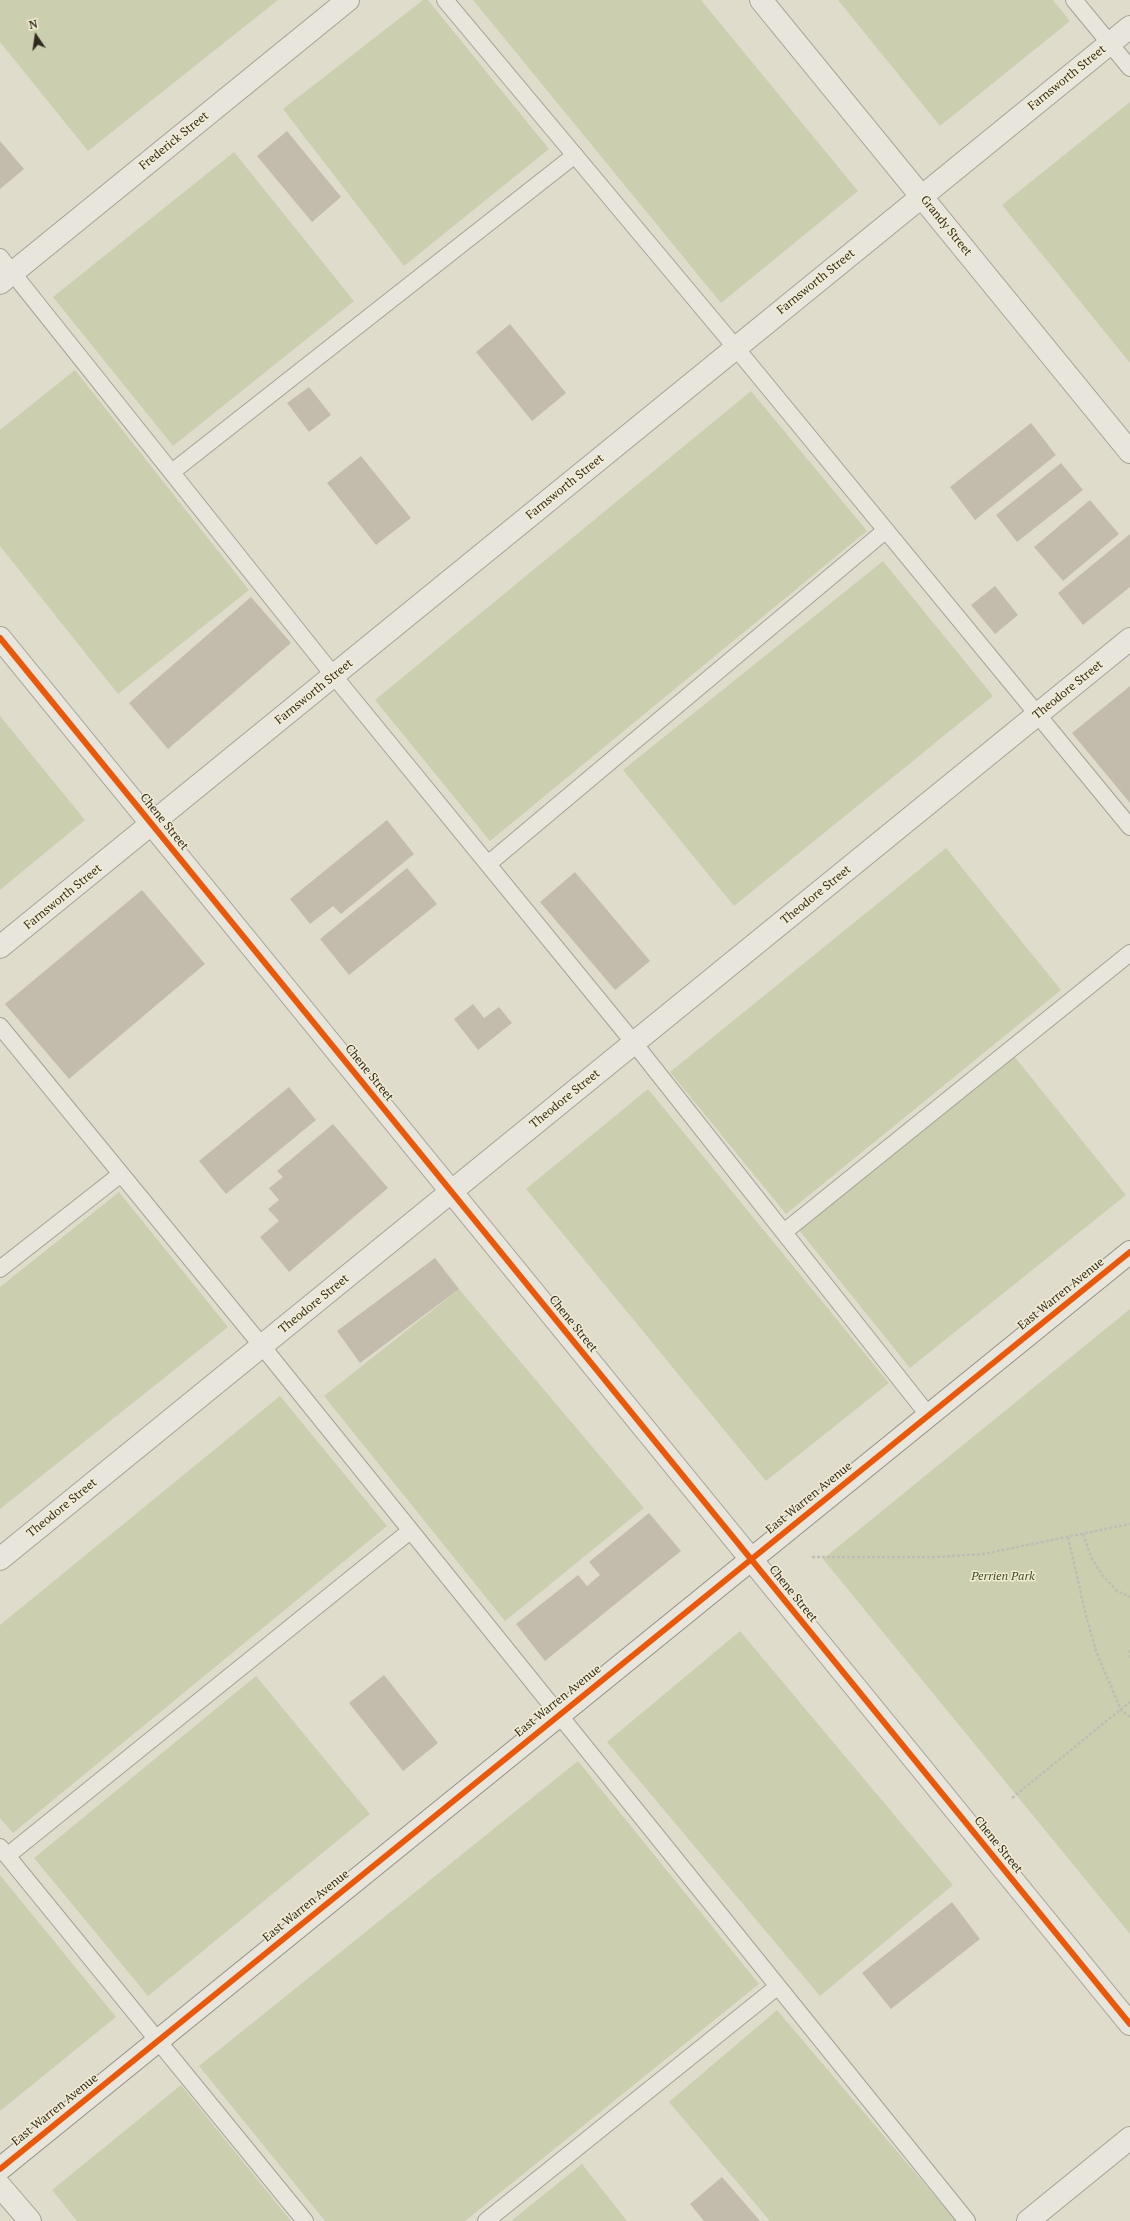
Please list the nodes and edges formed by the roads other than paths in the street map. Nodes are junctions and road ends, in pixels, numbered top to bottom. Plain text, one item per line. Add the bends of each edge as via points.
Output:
1 (348, 0) edge
2 (445, 0) edge
3 (761, 0) edge
4 (1074, 0) edge
5 (1130, 27) edge
6 (1110, 43) junction
7 (1130, 68) edge
8 (575, 155) junction
9 (922, 197) junction
10 (4, 271) edge
11 (736, 348) junction
12 (1130, 452) edge
13 (172, 472) junction
14 (886, 530) junction
15 (0, 638) edge
16 (1130, 639) edge
17 (334, 676) junction
18 (1038, 714) junction
19 (152, 824) junction
20 (1130, 827) edge
21 (488, 864) junction
22 (0, 947) edge
23 (1130, 953) edge
24 (0, 1026) edge
25 (634, 1043) junction
26 (121, 1174) junction
27 (452, 1192) junction
28 (784, 1232) junction
29 (1130, 1252) edge
30 (0, 1269) edge
31 (262, 1346) junction
32 (929, 1416) junction
33 (410, 1531) junction
34 (0, 1559) edge
35 (750, 1559) junction
36 (558, 1716) junction
37 (3, 1851) edge
38 (777, 1986) junction
39 (1130, 2024) edge
40 (157, 2040) junction
41 (1130, 2138) edge
42 (0, 2169) edge
43 (0, 2186) edge
44 (30, 2221) edge
45 (305, 2221) edge
46 (486, 2221) edge
47 (967, 2221) edge
48 (1028, 2221) edge

1 - 10 street, Frederick Street
2 - 8 lane
3 - 9 street, Grandy Street
4 - 6 lane
5 - 6 street, Farnsworth Street
6 - 7 lane
6 - 9 street, Farnsworth Street
8 - 11 lane
8 - 13 lane
9 - 11 street, Farnsworth Street
9 - 12 street, Grandy Street
10 - 13 lane
11 - 14 lane
11 - 17 street, Farnsworth Street
13 - 17 lane
14 - 18 lane
14 - 21 lane
15 - 19 street, Chene Street
16 - 18 street, Theodore Street
17 - 19 street, Farnsworth Street
17 - 21 lane
18 - 20 lane
18 - 25 street, Theodore Street
19 - 22 street, Farnsworth Street
19 - 27 street, Chene Street
21 - 25 lane
23 - 28 lane
24 - 26 lane
25 - 27 street, Theodore Street
25 - 28 lane
26 - 30 lane
26 - 31 lane
27 - 31 street, Theodore Street
27 - 35 street, Chene Street
28 - 32 lane
29 - 32 street, East Warren Avenue
31 - 33 lane
31 - 34 street, Theodore Street
32 - 35 street, East Warren Avenue
33 - 36 lane
33 - 37 lane
35 - 36 street, East Warren Avenue
35 - 39 street, Chene Street
36 - 38 lane
36 - 40 street, East Warren Avenue
37 - 40 lane
38 - 46 lane
38 - 47 lane
40 - 42 street, East Warren Avenue
40 - 45 lane
41 - 48 street
43 - 44 street

